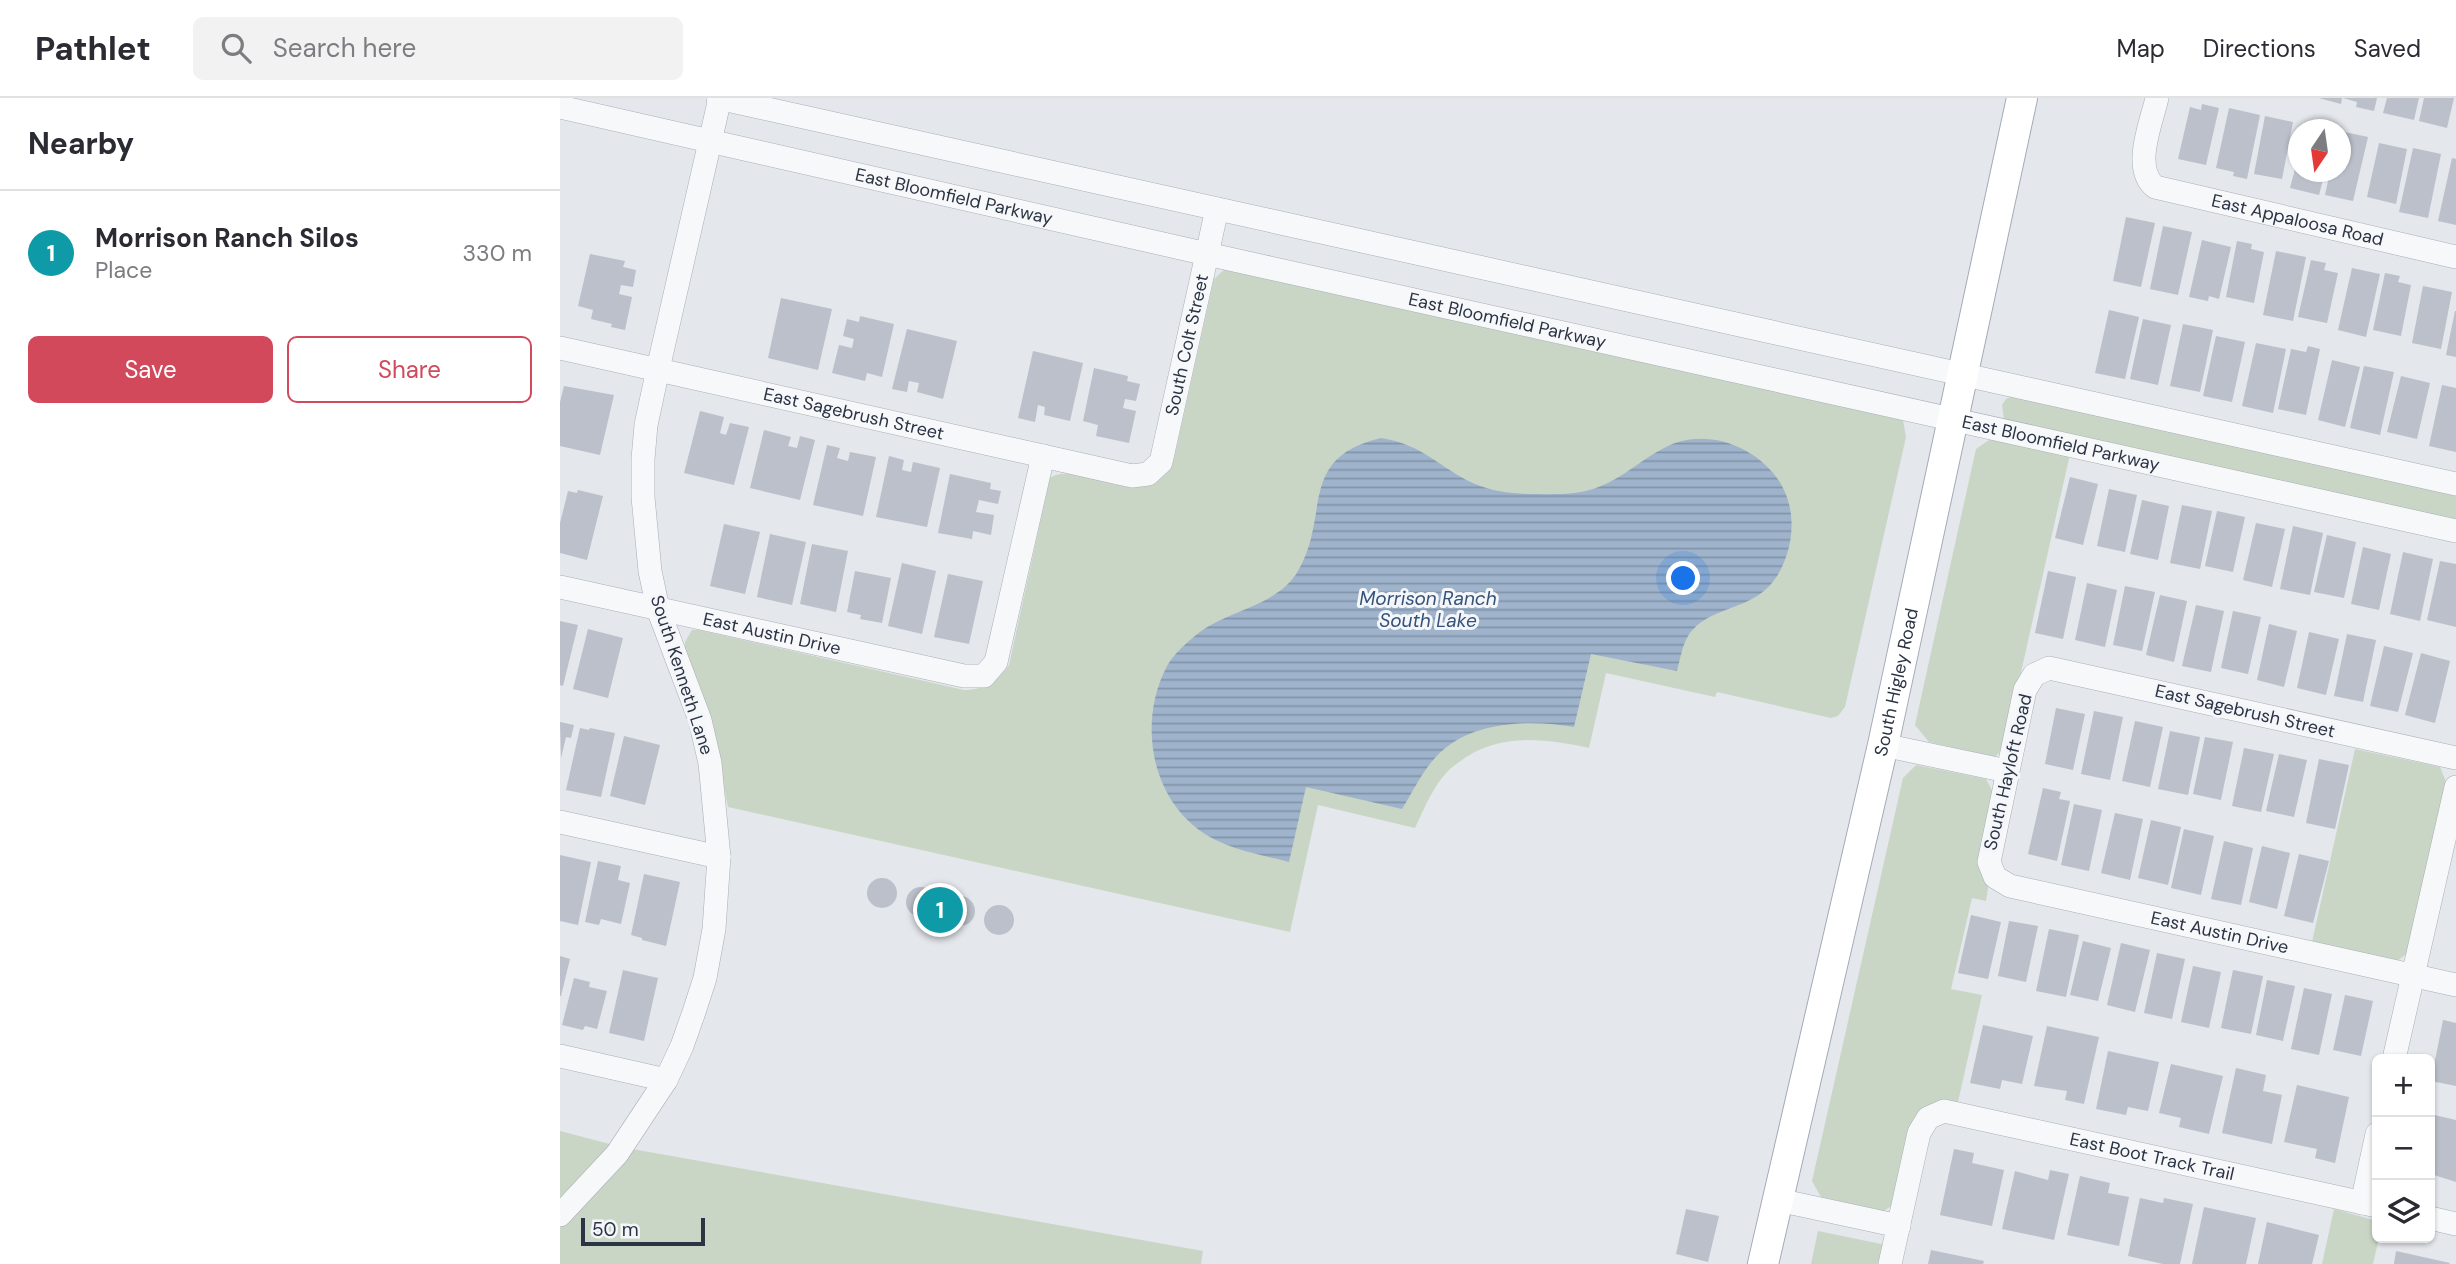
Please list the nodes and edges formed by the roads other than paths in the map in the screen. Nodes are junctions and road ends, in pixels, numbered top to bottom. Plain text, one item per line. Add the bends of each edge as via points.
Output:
1 (719, 98) edge
2 (2022, 98) edge
3 (2157, 98) edge
4 (560, 107) edge
5 (710, 140) junction
6 (1217, 209) junction
7 (1207, 254) junction
8 (2456, 257) edge
9 (560, 348) edge
10 (658, 369) junction
11 (1964, 375) junction
12 (1954, 419) junction
13 (1043, 456) junction
14 (1148, 474) joint
15 (2456, 484) edge
16 (2456, 531) edge
17 (560, 587) edge
18 (657, 609) junction
19 (2034, 675) joint
20 (1883, 744) junction
21 (2456, 758) edge
22 (2007, 771) junction
23 (2456, 787) edge
24 (560, 822) edge
25 (719, 857) junction
26 (1991, 870) joint
27 (2412, 975) junction
28 (2456, 985) edge
29 (2395, 1054) edge
30 (560, 1056) edge
31 (666, 1080) junction
32 (2372, 1180) edge
33 (1779, 1200) junction
34 (2370, 1205) edge
35 (560, 1215) edge
36 (2435, 1219) edge
37 (2456, 1224) edge
38 (1899, 1226) junction
39 (1763, 1264) edge
40 (1890, 1264) edge

1 - 5 street, South Kenneth Lane
1 - 6 street
2 - 11 main road, South Higley Road
3 - 8 street, East Appaloosa Road via 2143,163 2145,175 2155,187
4 - 5 street, East Bloomfield Parkway
5 - 7 street, East Bloomfield Parkway
5 - 10 street, South Kenneth Lane
6 - 7 street, South Colt Street
6 - 11 street
7 - 12 street, East Bloomfield Parkway
7 - 14 street, South Colt Street via 1161,462
9 - 10 street, East Sagebrush Street
10 - 13 street, East Sagebrush Street
10 - 18 street, South Kenneth Lane via 643,459 643,497
11 - 12 main road, South Higley Road
11 - 15 street
12 - 16 street, East Bloomfield Parkway
12 - 20 main road, South Higley Road
13 - 14 street, East Sagebrush Street via 1132,477
13 - 18 street, East Austin Drive via 996,662 984,676 964,676
17 - 18 street, East Austin Drive
18 - 25 street, South Kenneth Lane via 700,720 710,763
19 - 21 street, East Sagebrush Street via 2058,669
19 - 22 street, South Hayloft Road via 2025,690
20 - 22 street
20 - 33 main road, South Higley Road
22 - 26 street, South Hayloft Road via 1989,853
23 - 27 street
24 - 25 street
25 - 31 street, South Kenneth Lane via 705,978
26 - 27 street, East Austin Drive via 2010,886
27 - 28 street, East Austin Drive
27 - 29 street
30 - 31 street
31 - 35 street, South Kenneth Lane via 617,1154
32 - 34 street
33 - 38 street
33 - 39 main road, South Higley Road
34 - 38 street, East Boot Track Trail via 1944,1111 1928,1118 1919,1133
36 - 37 street
38 - 40 street

